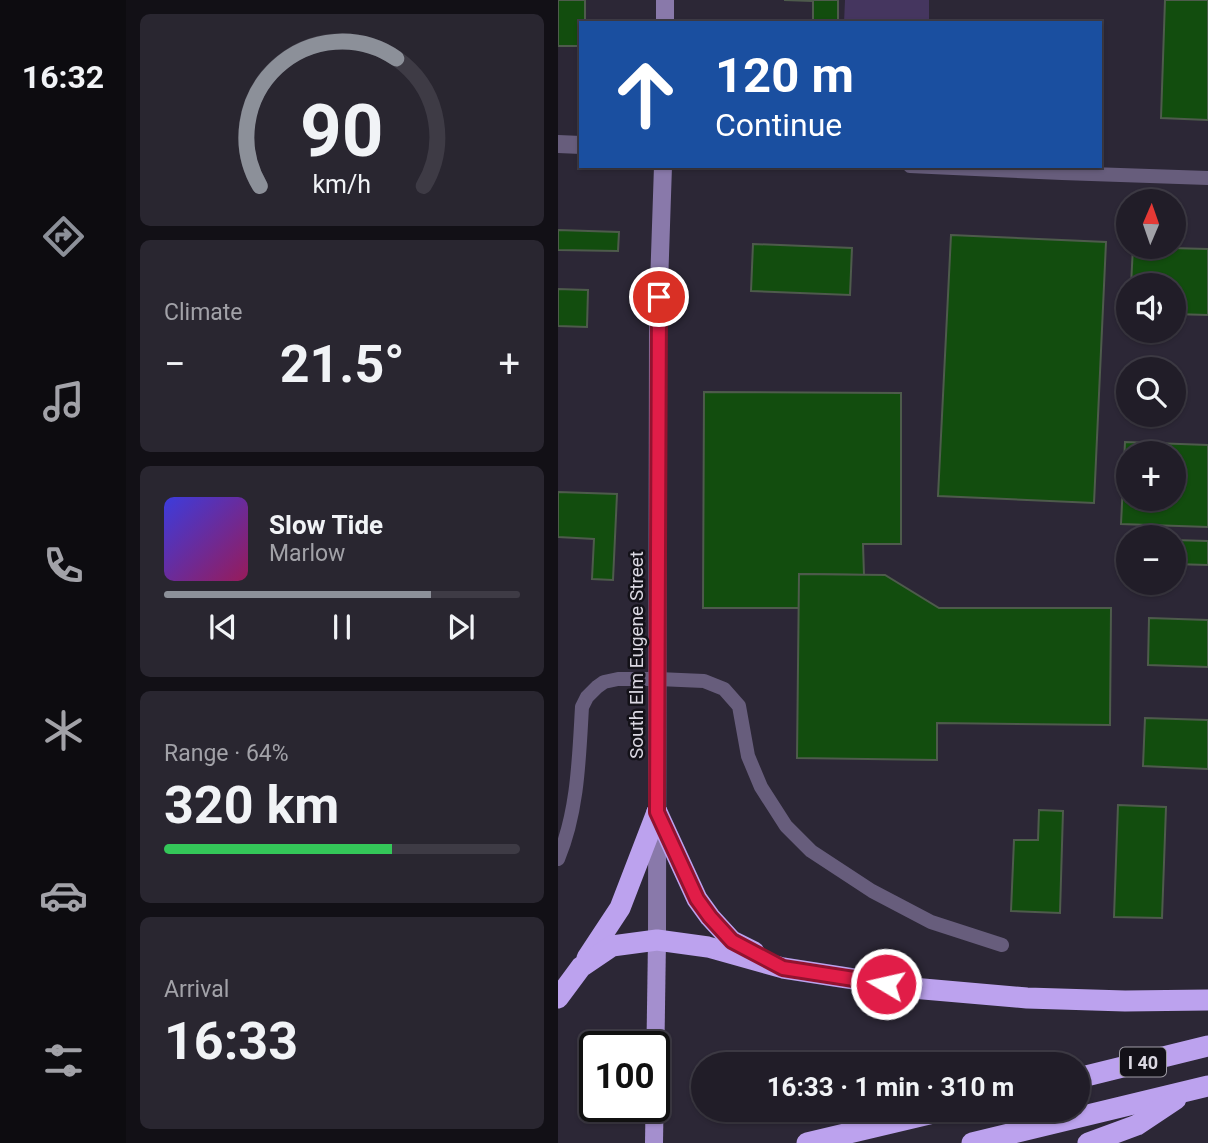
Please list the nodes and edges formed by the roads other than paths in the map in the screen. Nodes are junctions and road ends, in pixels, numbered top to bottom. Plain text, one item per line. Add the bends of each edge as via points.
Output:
1 (665, 0) edge
2 (665, 21) edge
3 (558, 144) edge
4 (579, 145) edge
5 (662, 168) edge
6 (953, 168) edge
7 (1208, 178) edge
8 (658, 678) junction
9 (657, 812) junction
10 (558, 859) edge
11 (657, 940) junction
12 (1002, 945) dead end
13 (581, 967) junction
14 (783, 968) junction
15 (558, 998) edge
16 (1208, 1000) edge
17 (1208, 1046) edge
18 (1090, 1075) edge
19 (1199, 1088) edge
20 (895, 1122) edge
21 (654, 1143) edge
22 (807, 1143) edge
23 (972, 1143) edge
24 (1088, 1143) edge

1 - 2 main road
3 - 4 street
5 - 8 main road, South Elm Eugene Street
6 - 7 street
8 - 9 main road, South Elm Eugene Street
8 - 10 street via 604,682 587,697 582,707 574,802
8 - 12 street via 704,681 724,690 739,706 748,757 761,787 786,826 811,851 931,922
9 - 11 main road, South Elm Eugene Street
9 - 13 highway via 620,908
9 - 14 highway via 710,917 732,941
11 - 13 highway via 612,946
11 - 14 highway via 708,947
11 - 21 main road, South Elm Eugene Street
13 - 15 highway
14 - 16 highway via 912,988 1027,998
17 - 18 highway, I 40
19 - 23 highway, I 40
19 - 24 highway via 1137,1125
20 - 22 highway

